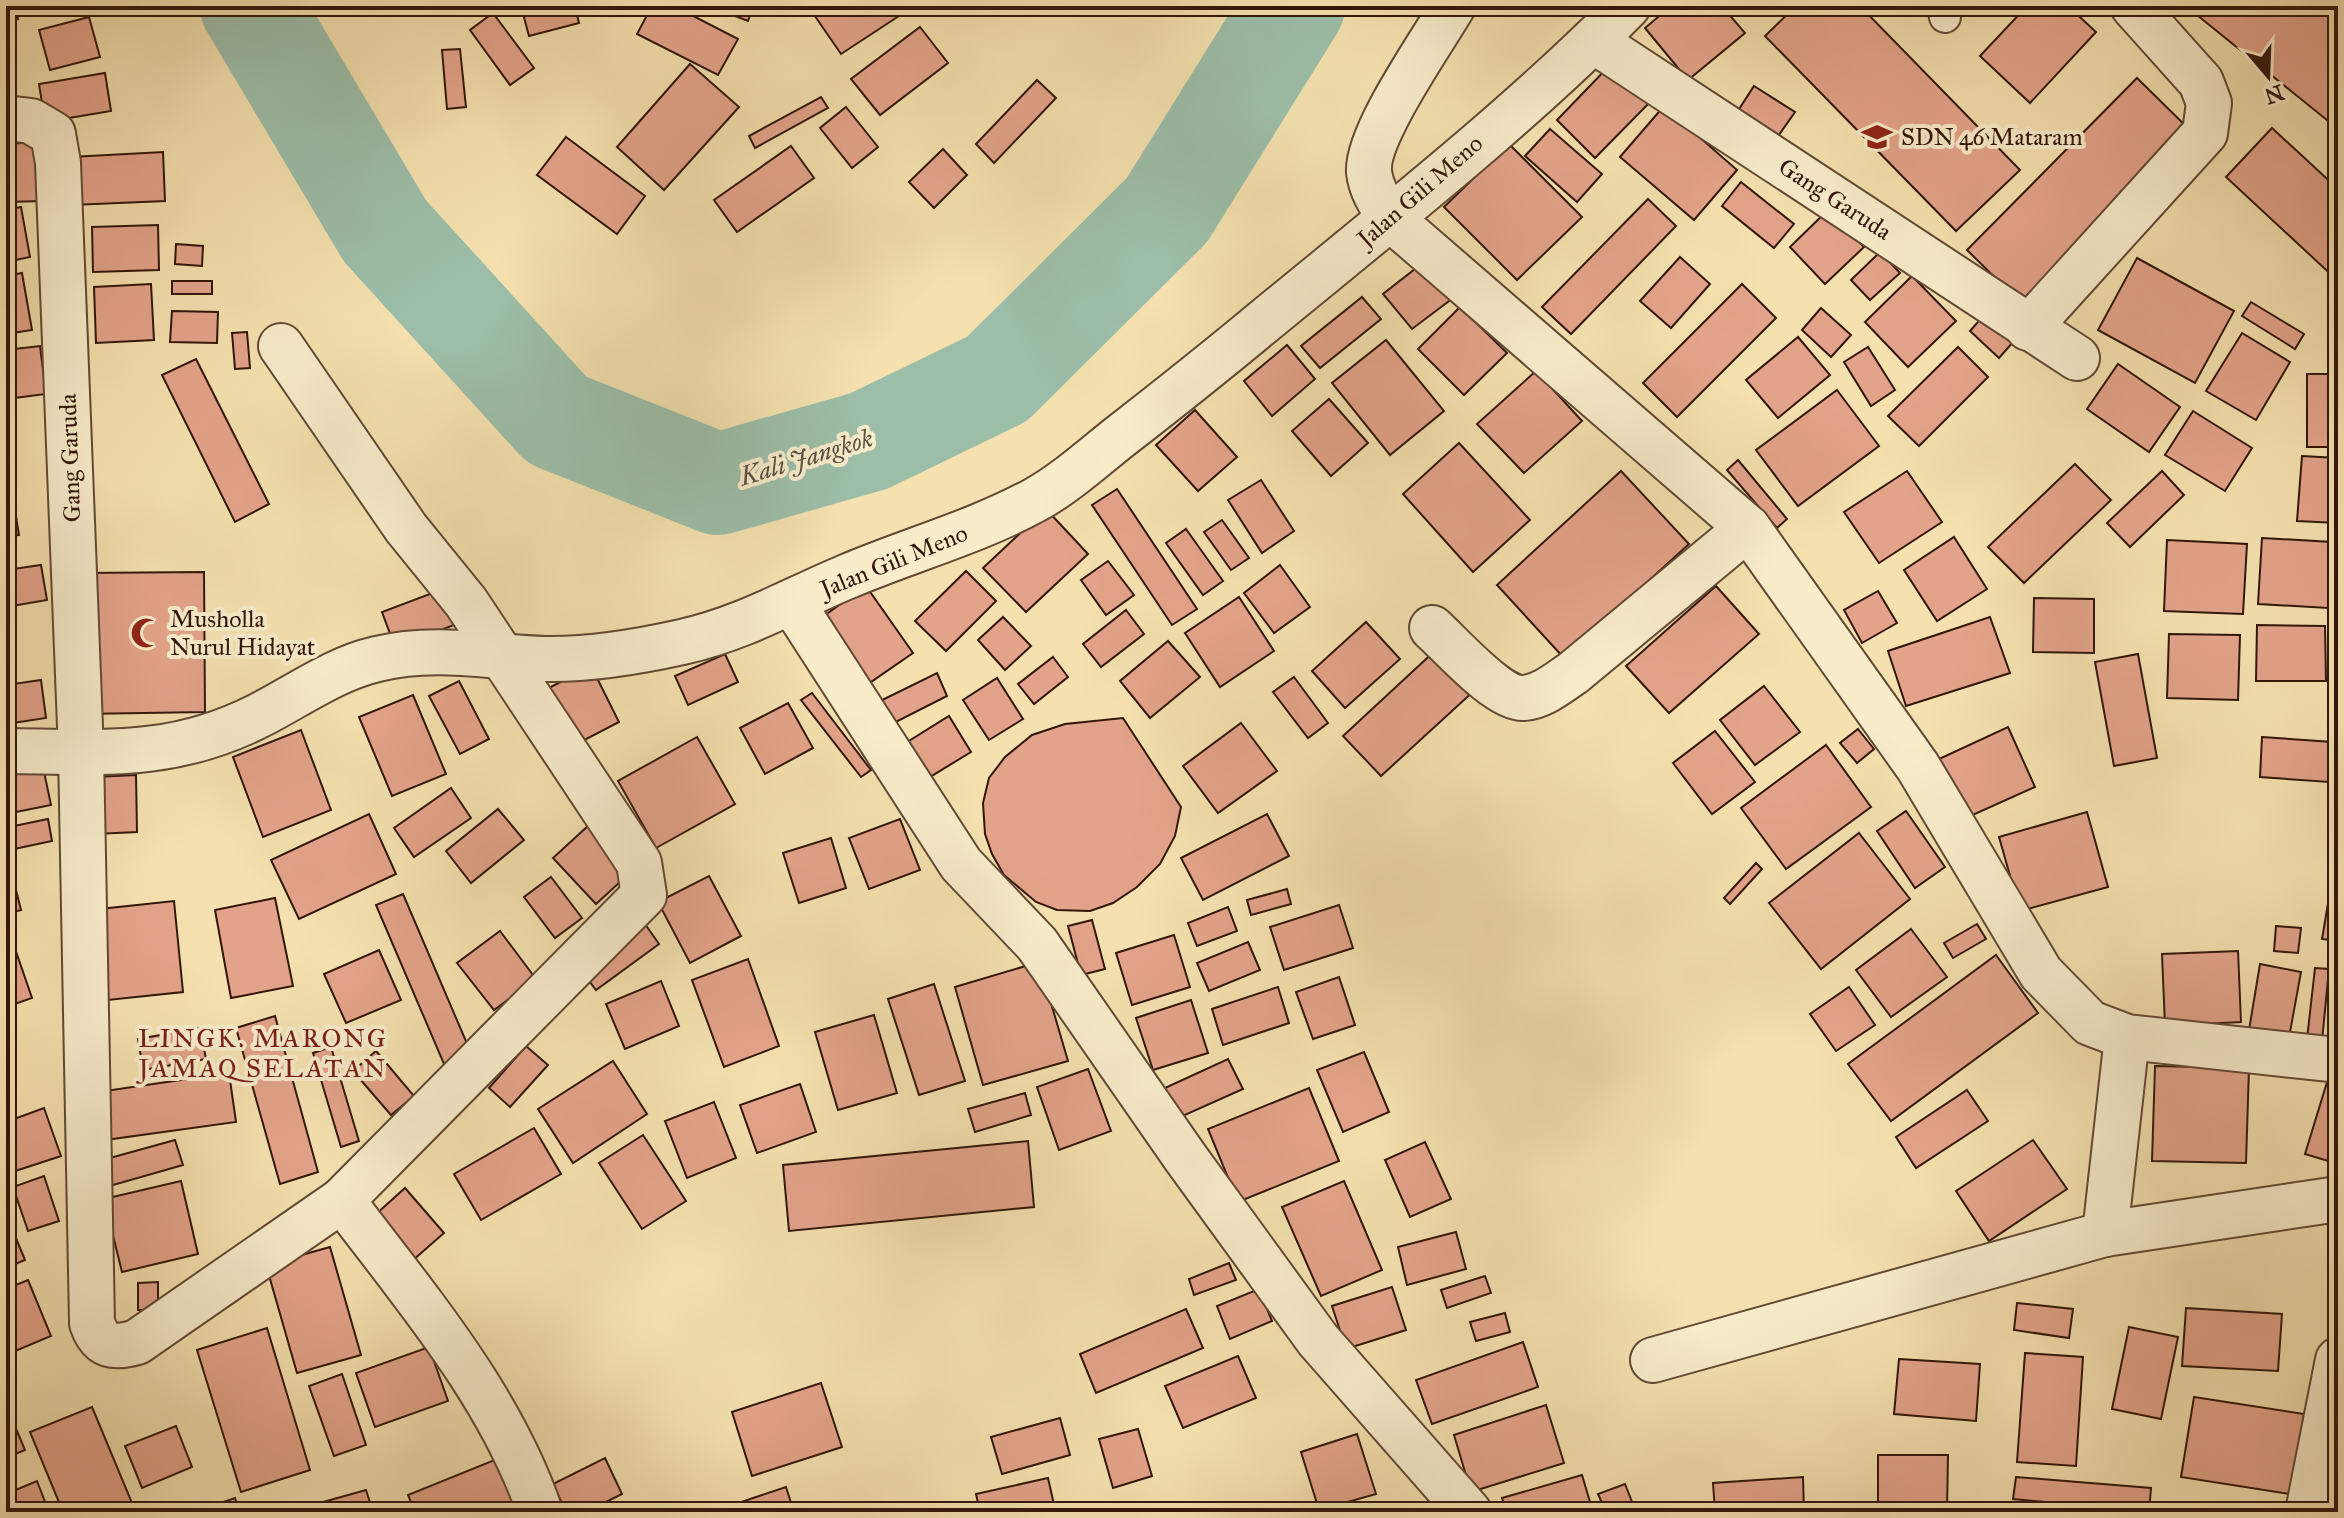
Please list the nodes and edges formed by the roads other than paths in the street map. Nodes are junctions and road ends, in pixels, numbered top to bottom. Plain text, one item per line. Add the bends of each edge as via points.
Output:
1 (1453, 6) edge
2 (1628, 6) edge
3 (2133, 6) edge
4 (1594, 41) junction
5 (6, 118) edge
6 (1390, 218) junction
7 (2028, 328) junction
8 (281, 346) dead end
9 (2077, 358) dead end
10 (1748, 528) junction
11 (793, 604) junction
12 (1432, 628) dead end
13 (501, 657) junction
14 (6, 751) edge
15 (81, 752) junction
16 (2127, 1037) junction
17 (2338, 1060) edge
18 (2338, 1199) edge
19 (342, 1200) junction
20 (2105, 1234) junction
21 (1653, 1360) dead end
22 (2338, 1360) edge
23 (540, 1512) edge
24 (1469, 1512) edge
25 (2308, 1512) edge

1 - 6 street via 1371,144 1369,172 1375,195
2 - 4 street, Jalan Gili Meno
3 - 7 street via 2201,82 2209,103 2205,133
4 - 6 street, Jalan Gili Meno
4 - 7 street, Gang Garuda
5 - 15 street, Gang Garuda via 31,121 53,134 58,163
6 - 10 street
6 - 11 street, Jalan Gili Meno via 1039,498 957,537 819,588
7 - 9 street, Gang Garuda
8 - 13 street
10 - 12 street via 1543,693 1522,698 1504,693
10 - 16 street via 1918,767 2041,973 2090,1023
11 - 13 street, Jalan Gili Meno via 724,630 647,649 587,657
11 - 24 street via 961,864 1037,944 1318,1340
13 - 15 street, Jalan Gili Meno via 470,651 413,652 373,660 218,733 131,754
13 - 19 street, Gang Garuda via 639,863 644,895
14 - 15 street, Jalan Gili Meno
15 - 19 street, Gang Garuda via 91,1307 96,1336 107,1346 137,1342
16 - 17 street
16 - 20 street
18 - 20 street
19 - 23 street via 465,1363 530,1481
20 - 21 street
22 - 25 street

